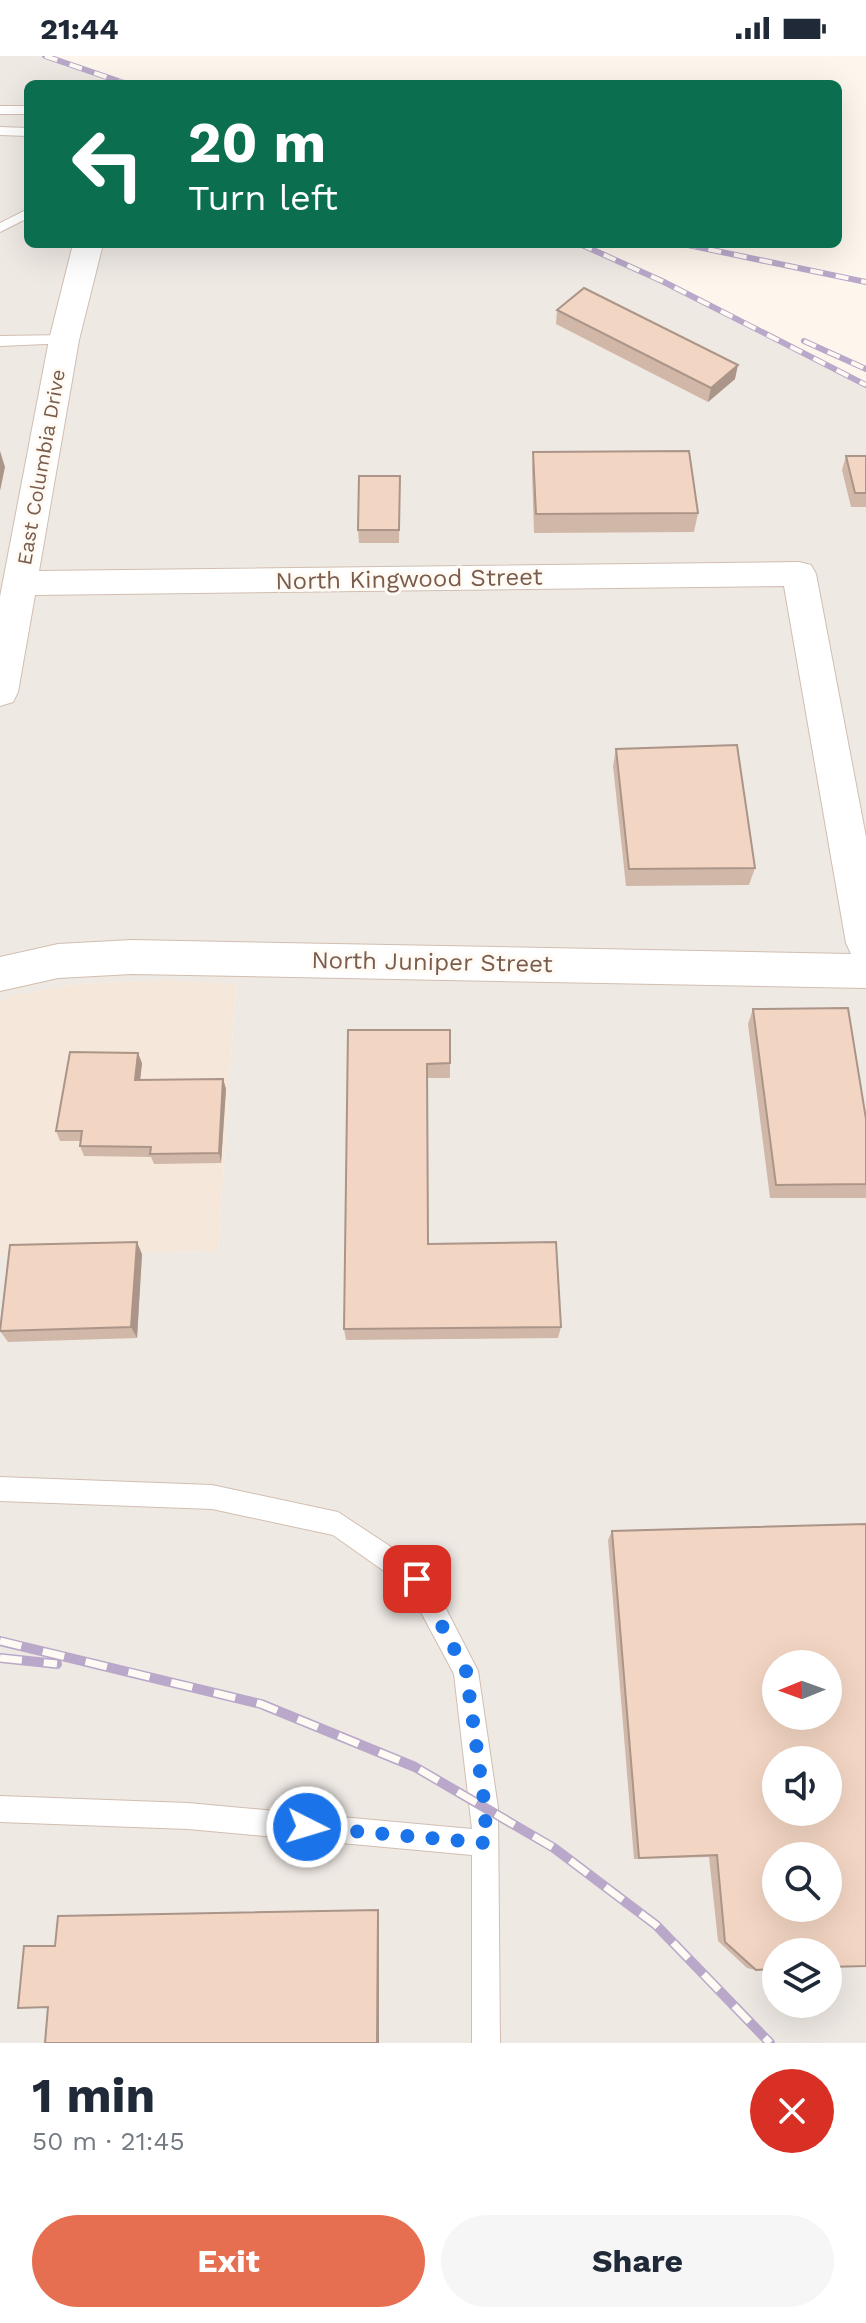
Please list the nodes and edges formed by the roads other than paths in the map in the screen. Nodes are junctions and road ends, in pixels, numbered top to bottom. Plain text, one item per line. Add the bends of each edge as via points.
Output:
1 (0, 110) edge
2 (24, 110) edge
3 (0, 131) edge
4 (24, 132) edge
5 (24, 215) edge
6 (0, 228) edge
7 (87, 248) edge
8 (64, 340) junction
9 (0, 341) edge
10 (20, 583) junction
11 (0, 692) edge
12 (866, 943) edge
13 (866, 971) edge
14 (0, 974) edge
15 (0, 1489) edge
16 (0, 1809) edge
17 (486, 1843) junction
18 (486, 2043) edge

1 - 2 lane
3 - 4 lane
5 - 6 lane
7 - 8 street, East Columbia Drive
8 - 9 lane
8 - 10 street, East Columbia Drive
10 - 11 street, East Columbia Drive
10 - 12 street, North Kingwood Street via 799,574
13 - 14 street, North Juniper Street via 132,957 58,961
15 - 17 lane via 212,1497 338,1524 417,1579 466,1671
16 - 17 lane via 188,1816
17 - 18 lane

